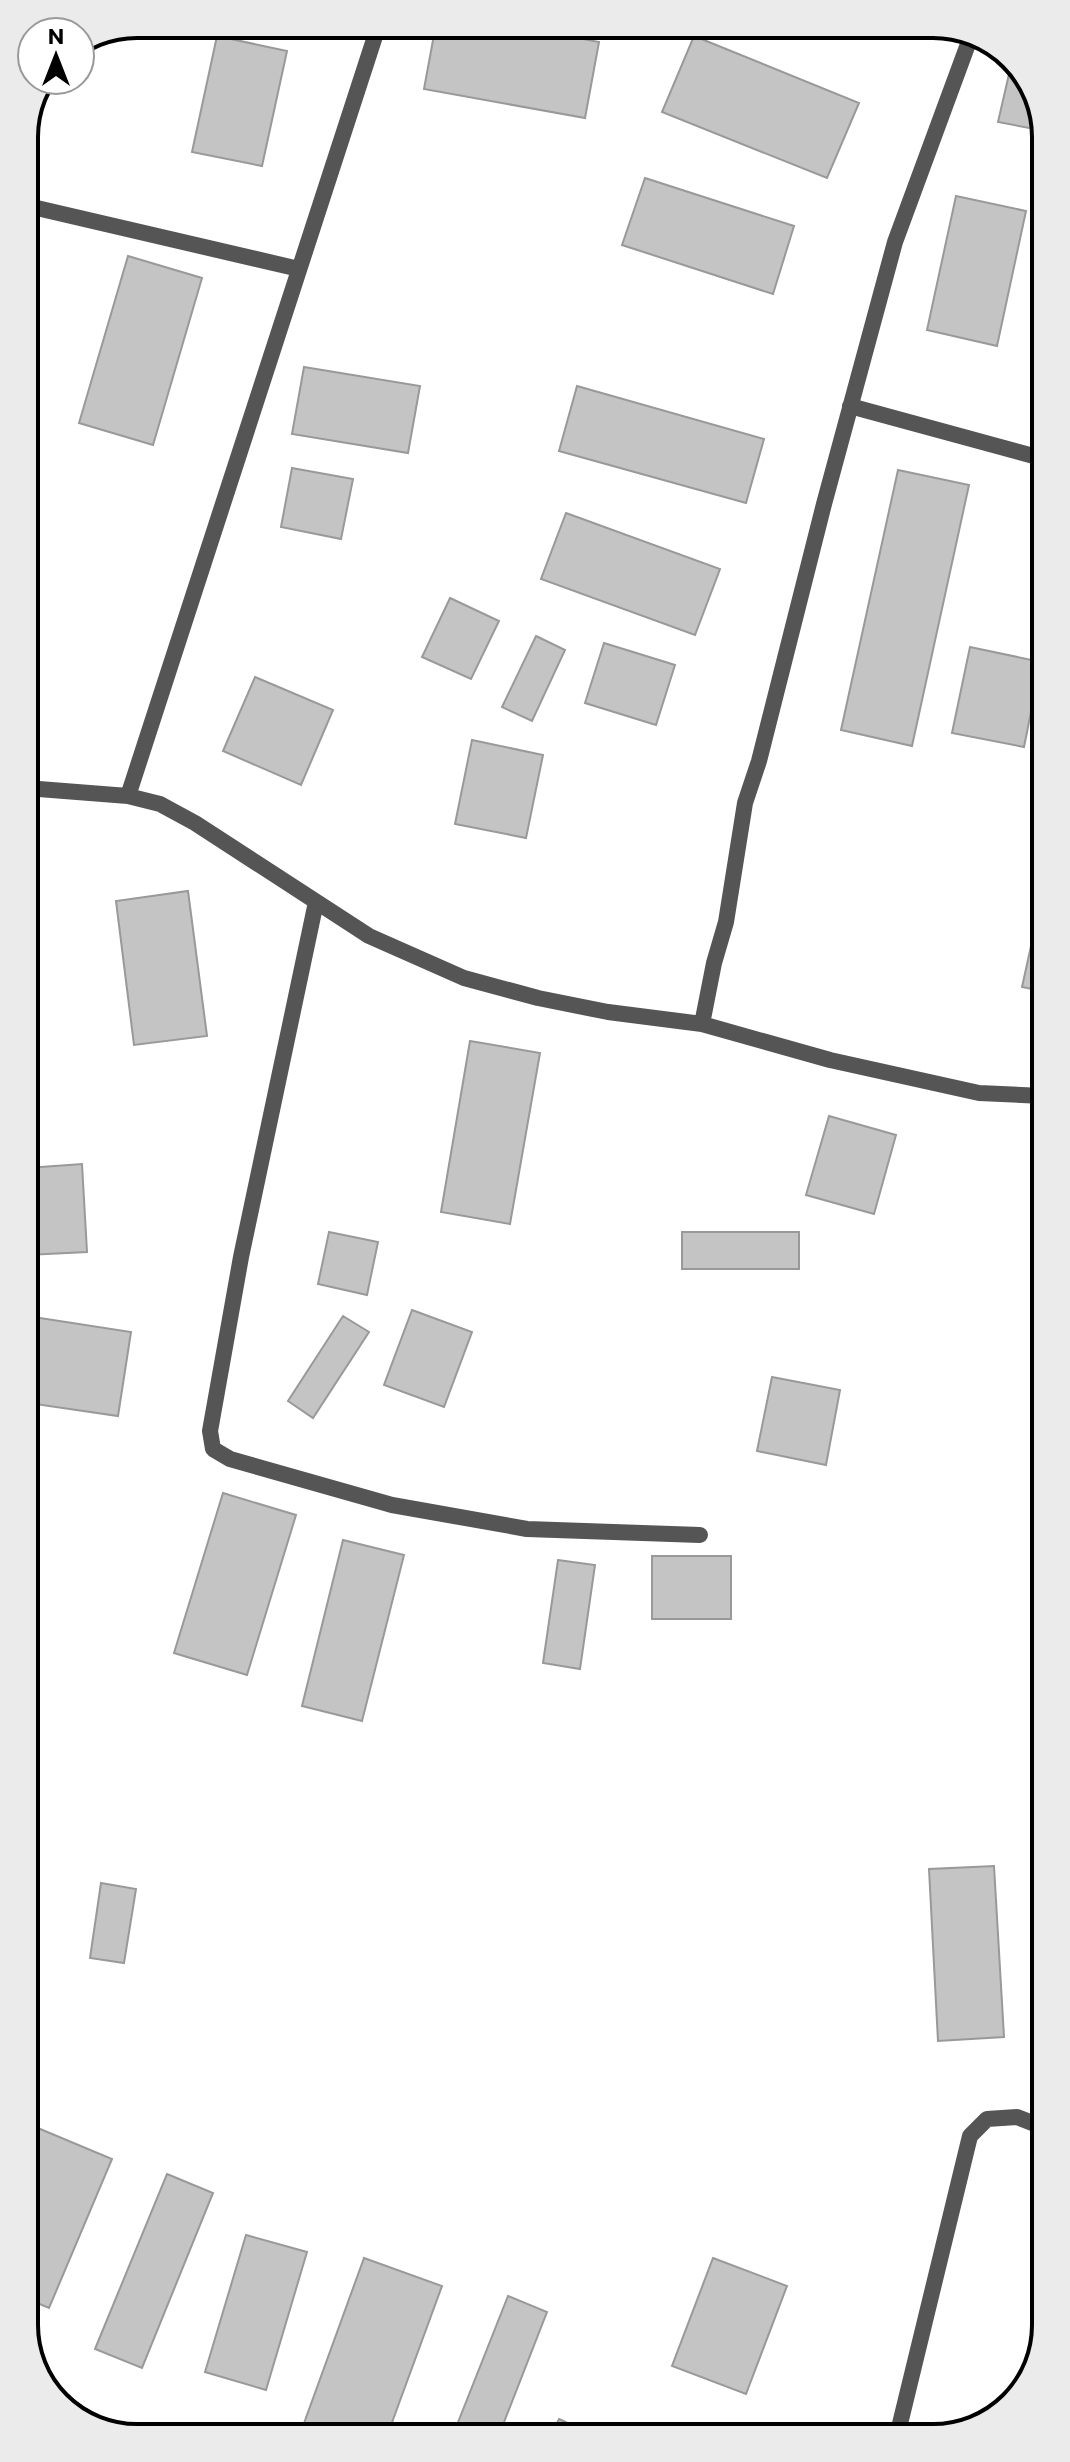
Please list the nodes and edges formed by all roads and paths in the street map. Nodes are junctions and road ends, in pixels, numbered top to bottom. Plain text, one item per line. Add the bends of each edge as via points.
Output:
1 (374, 38) edge
2 (968, 45) edge
3 (38, 208) edge
4 (299, 269) junction
5 (850, 406) junction
6 (1032, 456) edge
7 (38, 789) edge
8 (128, 796) junction
9 (316, 902) junction
10 (702, 1024) junction
11 (1032, 1095) edge
12 (700, 1535) dead end
13 (1032, 2123) edge
14 (900, 2424) edge

1 - 4 street
2 - 5 street via 895,242
3 - 4 street
4 - 8 street
5 - 6 street
5 - 10 street via 745,803 726,922
7 - 8 street
8 - 9 street via 160,804 195,823
9 - 10 street via 369,936 464,978 608,1012
9 - 12 street via 241,1257 210,1431 213,1449 230,1459 392,1505 467,1519 527,1529
10 - 11 street via 979,1093
13 - 14 street via 1017,2117 987,2119 970,2136

